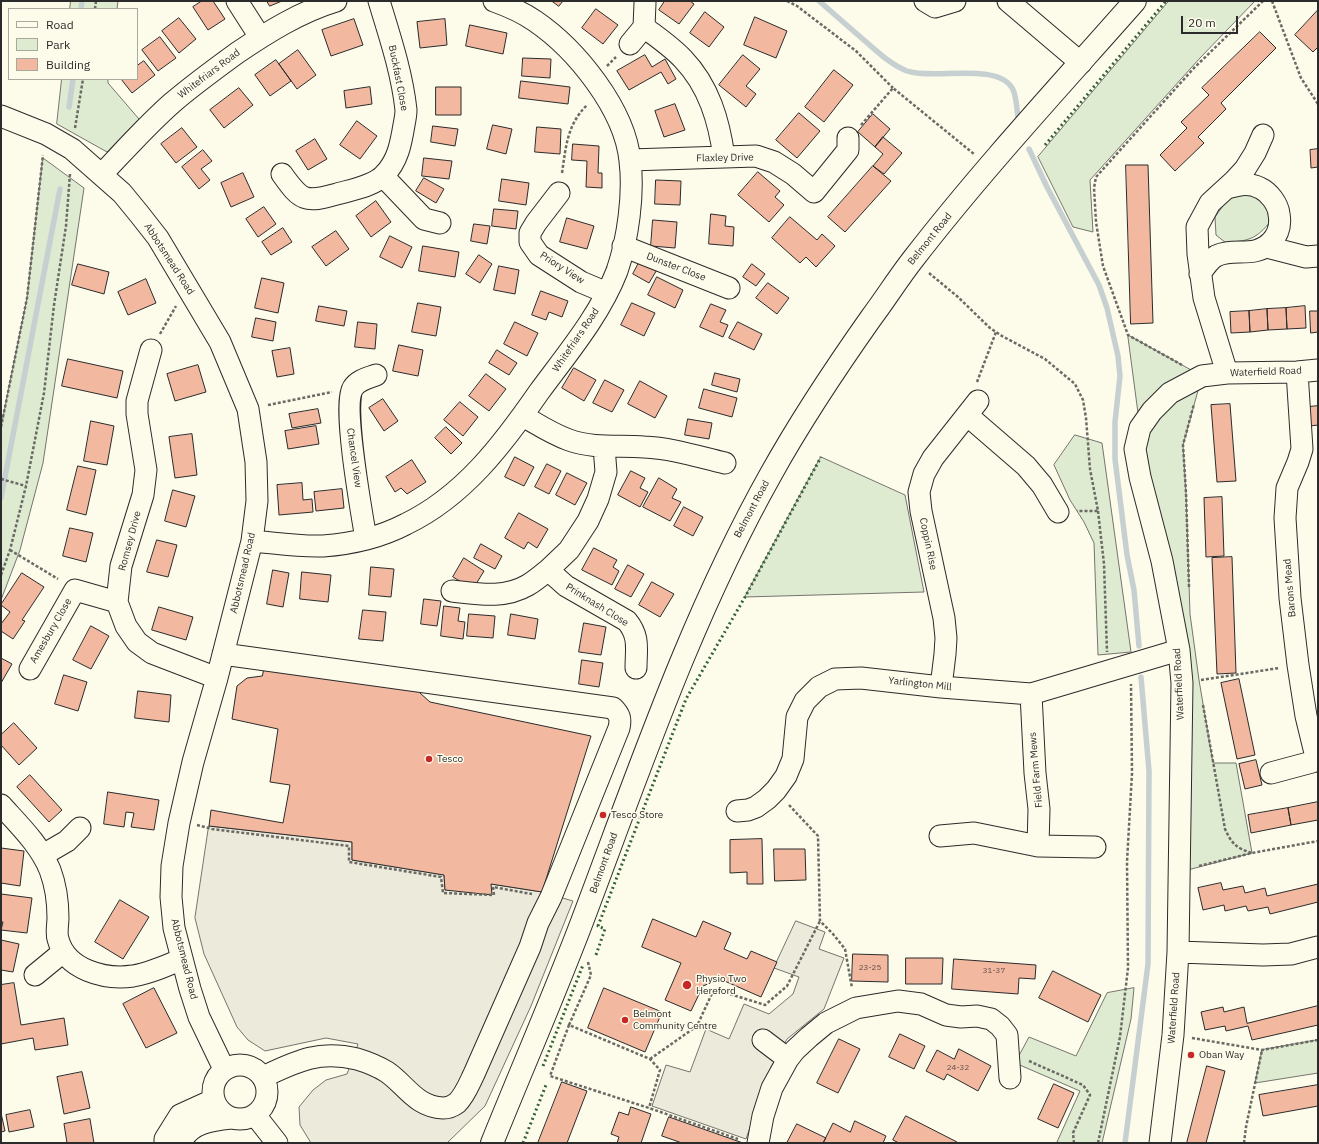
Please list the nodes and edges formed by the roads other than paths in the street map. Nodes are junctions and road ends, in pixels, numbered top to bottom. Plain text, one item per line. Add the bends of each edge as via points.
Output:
1 (238, 1) edge
2 (336, 1) edge
3 (379, 1) edge
4 (924, 1) edge
5 (955, 1) edge
6 (1008, 1) edge
7 (1135, 1) edge
8 (506, 3) edge
9 (645, 3) dead end
10 (644, 27) junction
11 (260, 37) junction
12 (630, 44) road end
13 (1080, 63) junction
14 (1, 116) edge
15 (1263, 135) dead end
16 (848, 138) road end
17 (724, 157) junction
18 (630, 160) junction
19 (102, 174) junction
20 (282, 174) dead end
21 (383, 176) junction
22 (1227, 188) junction
23 (559, 193) road end
24 (440, 223) dead end
25 (624, 246) junction
26 (1267, 246) junction
27 (1318, 256) edge
28 (1200, 274) junction
29 (729, 288) dead end
30 (607, 293) junction
31 (151, 350) road end
32 (1318, 370) edge
33 (1297, 372) junction
34 (1227, 373) junction
35 (363, 381) road end
36 (522, 416) junction
37 (604, 447) junction
38 (726, 463) dead end
39 (1058, 512) road end
40 (366, 539) junction
41 (252, 541) junction
42 (548, 570) junction
43 (452, 591) dead end
44 (117, 602) junction
45 (1179, 650) junction
46 (223, 654) junction
47 (636, 668) dead end
48 (30, 669) dead end
49 (217, 678) junction
50 (941, 686) junction
51 (1031, 694) junction
52 (1271, 773) dead end
53 (1, 805) edge
54 (737, 811) dead end
55 (80, 828) dead end
56 (940, 836) dead end
57 (1038, 846) junction
58 (1095, 847) dead end
59 (43, 855) junction
60 (1318, 947) edge
61 (63, 952) junction
62 (1178, 952) junction
63 (182, 959) junction
64 (35, 975) dead end
65 (763, 1040) dead end
66 (788, 1060) junction
67 (224, 1069) junction
68 (263, 1077) junction
69 (1010, 1078) dead end
70 (510, 1098) junction
71 (213, 1100) junction
72 (255, 1115) junction
73 (231, 1118) junction
74 (185, 1133) edge
75 (750, 1142) edge
76 (152, 1143) edge
77 (165, 1143) edge
78 (277, 1143) edge
79 (482, 1143) edge
80 (492, 1143) edge
81 (1160, 1143) edge

1 - 11 street
2 - 11 street, Whitefriars Road via 302,14
3 - 21 street, Buckfast Close via 397,61 406,112 400,147 393,164
4 - 5 street via 935,7
6 - 13 street
7 - 13 highway, Belmont Road
8 - 18 street, Whitefriars Road via 556,38 598,85 617,117
9 - 10 street
10 - 12 street
10 - 17 street via 682,58 698,77 720,131
11 - 19 street, Whitefriars Road via 206,75 171,104
13 - 70 highway, Belmont Road via 990,166 913,260 821,390 771,474 700,616 665,699 579,930
14 - 19 street, Abbotsmead Road via 46,134 72,149
15 - 22 street via 1245,169
16 - 17 street, Flaxley Drive via 848,150 814,192 774,162 756,156
17 - 18 street, Flaxley Drive
18 - 25 street, Whitefriars Road via 631,204
19 - 41 street, Abbotsmead Road via 122,193 158,238 220,342 248,409 256,462 257,500
20 - 21 street, Buckfast Close via 293,190 304,198 319,199 364,186
21 - 24 street via 424,219
22 - 26 street via 1248,184 1261,188 1271,197 1279,211 1280,226 1275,238
22 - 28 street via 1210,203 1197,227
23 - 30 street, Priory View via 530,233 530,242 539,255 581,282
25 - 29 street, Dunster Close
25 - 30 street, Whitefriars Road
26 - 27 street via 1306,256
26 - 28 street via 1257,251 1216,256 1206,264
28 - 34 street via 1204,298
30 - 36 street, Whitefriars Road
31 - 44 street, Romsey Drive via 137,414 146,470 143,495 121,566
32 - 33 street, Waterfield Road
33 - 34 street, Waterfield Road
33 - 52 street, Barons Mead via 1302,449 1287,488 1284,518 1298,665 1316,757 1312,762
34 - 45 street, Waterfield Road via 1202,376 1170,393 1140,428 1135,449 1162,561
35 - 40 street, Chancel View via 349,398 350,428
36 - 37 street via 569,440
36 - 40 street, Whitefriars Road via 492,456 467,482 436,508 405,525
37 - 38 street via 645,446
37 - 42 street via 606,472 588,521 569,550
39 - 50 street, Coppin Rise via 1042,485 973,408 933,458 924,474 919,492 944,618 946,638
40 - 41 street, Whitefriars Road via 321,546
41 - 46 street, Abbotsmead Road
42 - 43 street via 527,585 506,594 489,596
42 - 47 street, Prinknash Close via 566,586 627,621 634,630 637,641
44 - 48 street, Amesbury Close via 75,590
44 - 49 street, Romsey Drive via 126,626 137,642 152,653
45 - 51 street, Yarlington Mill
45 - 62 street, Waterfield Road via 1182,683
46 - 49 street, Abbotsmead Road
46 - 68 street via 613,708 621,720 530,947 474,1074 456,1104 446,1108 429,1106 408,1092 388,1073 368,1063 335,1056 317,1056 299,1061
49 - 63 street, Abbotsmead Road via 179,820 172,866 174,928
50 - 51 street, Yarlington Mill
50 - 54 street, Yarlington Mill via 861,678 835,679 819,687 805,701 797,717 793,759 786,776 776,790 756,807
51 - 57 street, Field Farm Mews via 1039,809
53 - 59 street
55 - 59 street via 67,841
56 - 57 street via 974,833
57 - 58 street
59 - 61 street via 56,891 58,938
60 - 62 street via 1291,954 1263,956
61 - 63 street via 77,965 116,977 153,971
61 - 64 street
62 - 81 street, Waterfield Road via 1174,1035
63 - 67 street, Abbotsmead Road via 200,1017
65 - 66 street
66 - 69 street via 795,1050 826,1023 856,1008 898,1001 921,1004 946,1015 991,1019 1007,1035
66 - 75 street via 772,1088 763,1116
67 - 68 street via 245,1065 257,1070
67 - 71 street via 214,1083
68 - 72 street via 267,1089 266,1101
70 - 79 highway, Belmont Road
70 - 80 highway, Belmont Road
71 - 73 street via 223,1114
71 - 74 street
72 - 73 street via 240,1120
72 - 78 street
73 - 74 street via 209,1121
74 - 76 street via 163,1125
74 - 77 street via 165,1139

